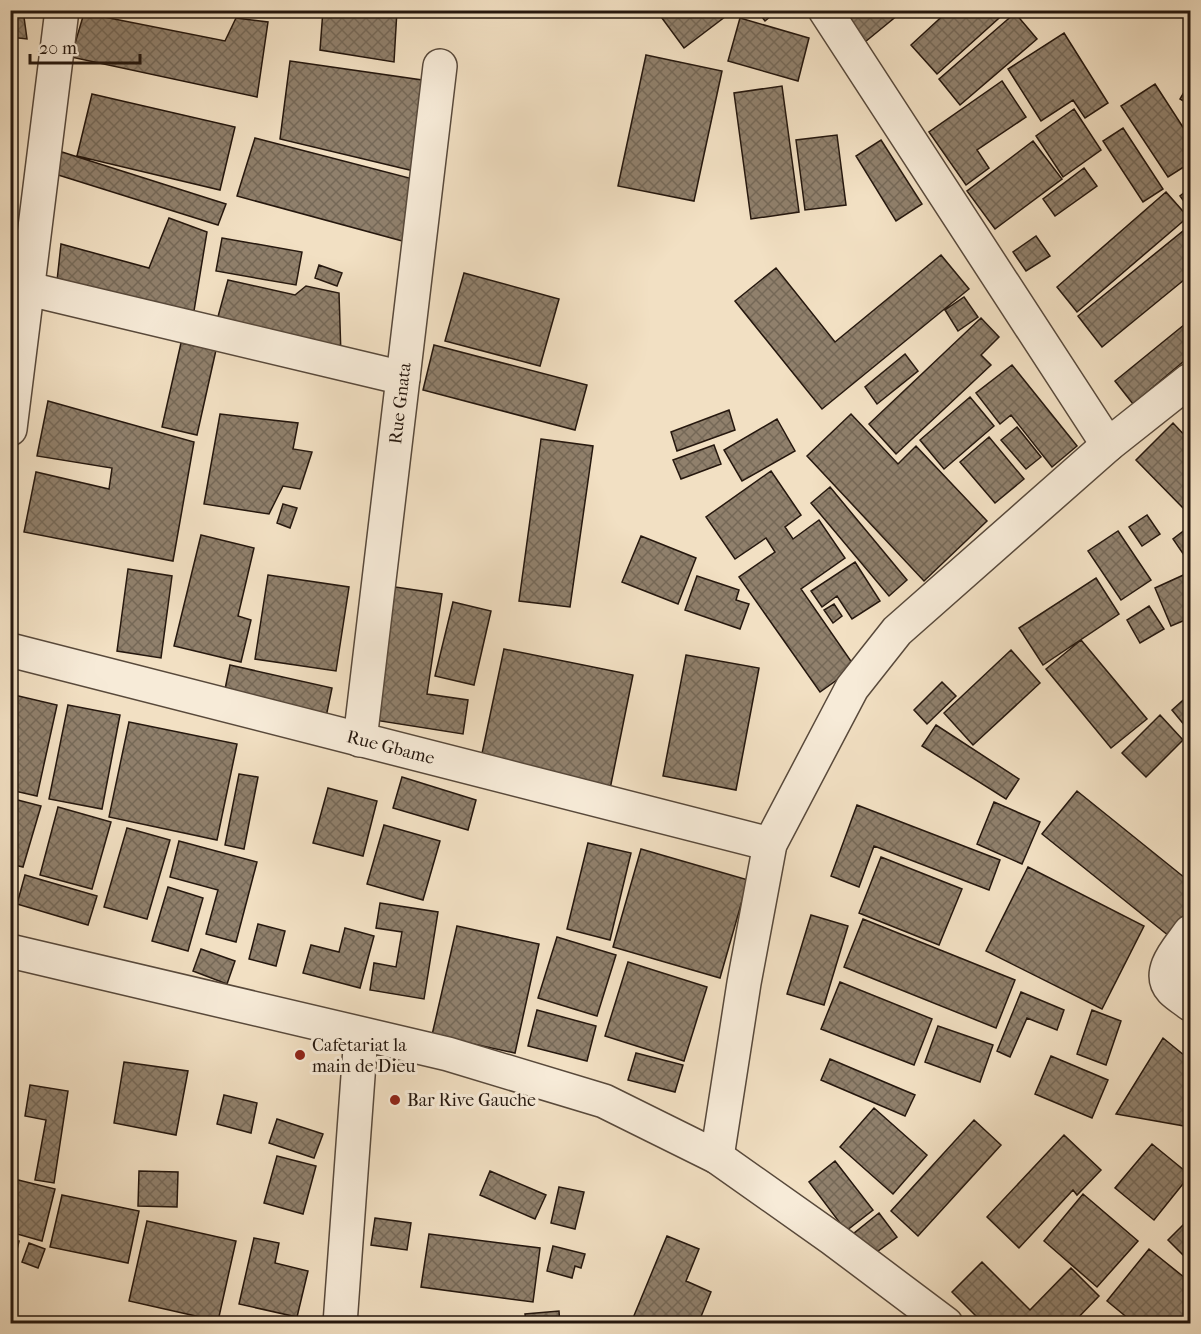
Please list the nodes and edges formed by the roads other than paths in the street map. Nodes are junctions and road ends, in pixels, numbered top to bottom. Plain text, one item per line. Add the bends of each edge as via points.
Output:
1 (62, 10) edge
2 (825, 10) edge
3 (440, 66) dead end
4 (29, 289) junction
5 (403, 378) junction
6 (1191, 380) edge
7 (10, 429) edge
8 (1108, 445) junction
9 (10, 650) edge
10 (360, 740) junction
11 (770, 844) junction
12 (1191, 932) edge
13 (10, 951) edge
14 (1191, 1004) edge
15 (361, 1035) junction
16 (717, 1157) junction
17 (340, 1323) edge
18 (945, 1323) edge

1 - 4 street
2 - 8 street
3 - 5 street, Rue Gnata
4 - 5 street
4 - 7 street
5 - 10 street, Rue Gnata
6 - 8 street
8 - 11 street via 897,631 852,688
9 - 10 street, Rue Gbame
10 - 11 street, Rue Gbame
11 - 16 street
12 - 14 street via 1171,960 1166,977 1171,989
13 - 15 street
15 - 16 street via 448,1054 604,1101
15 - 17 street
16 - 18 street

